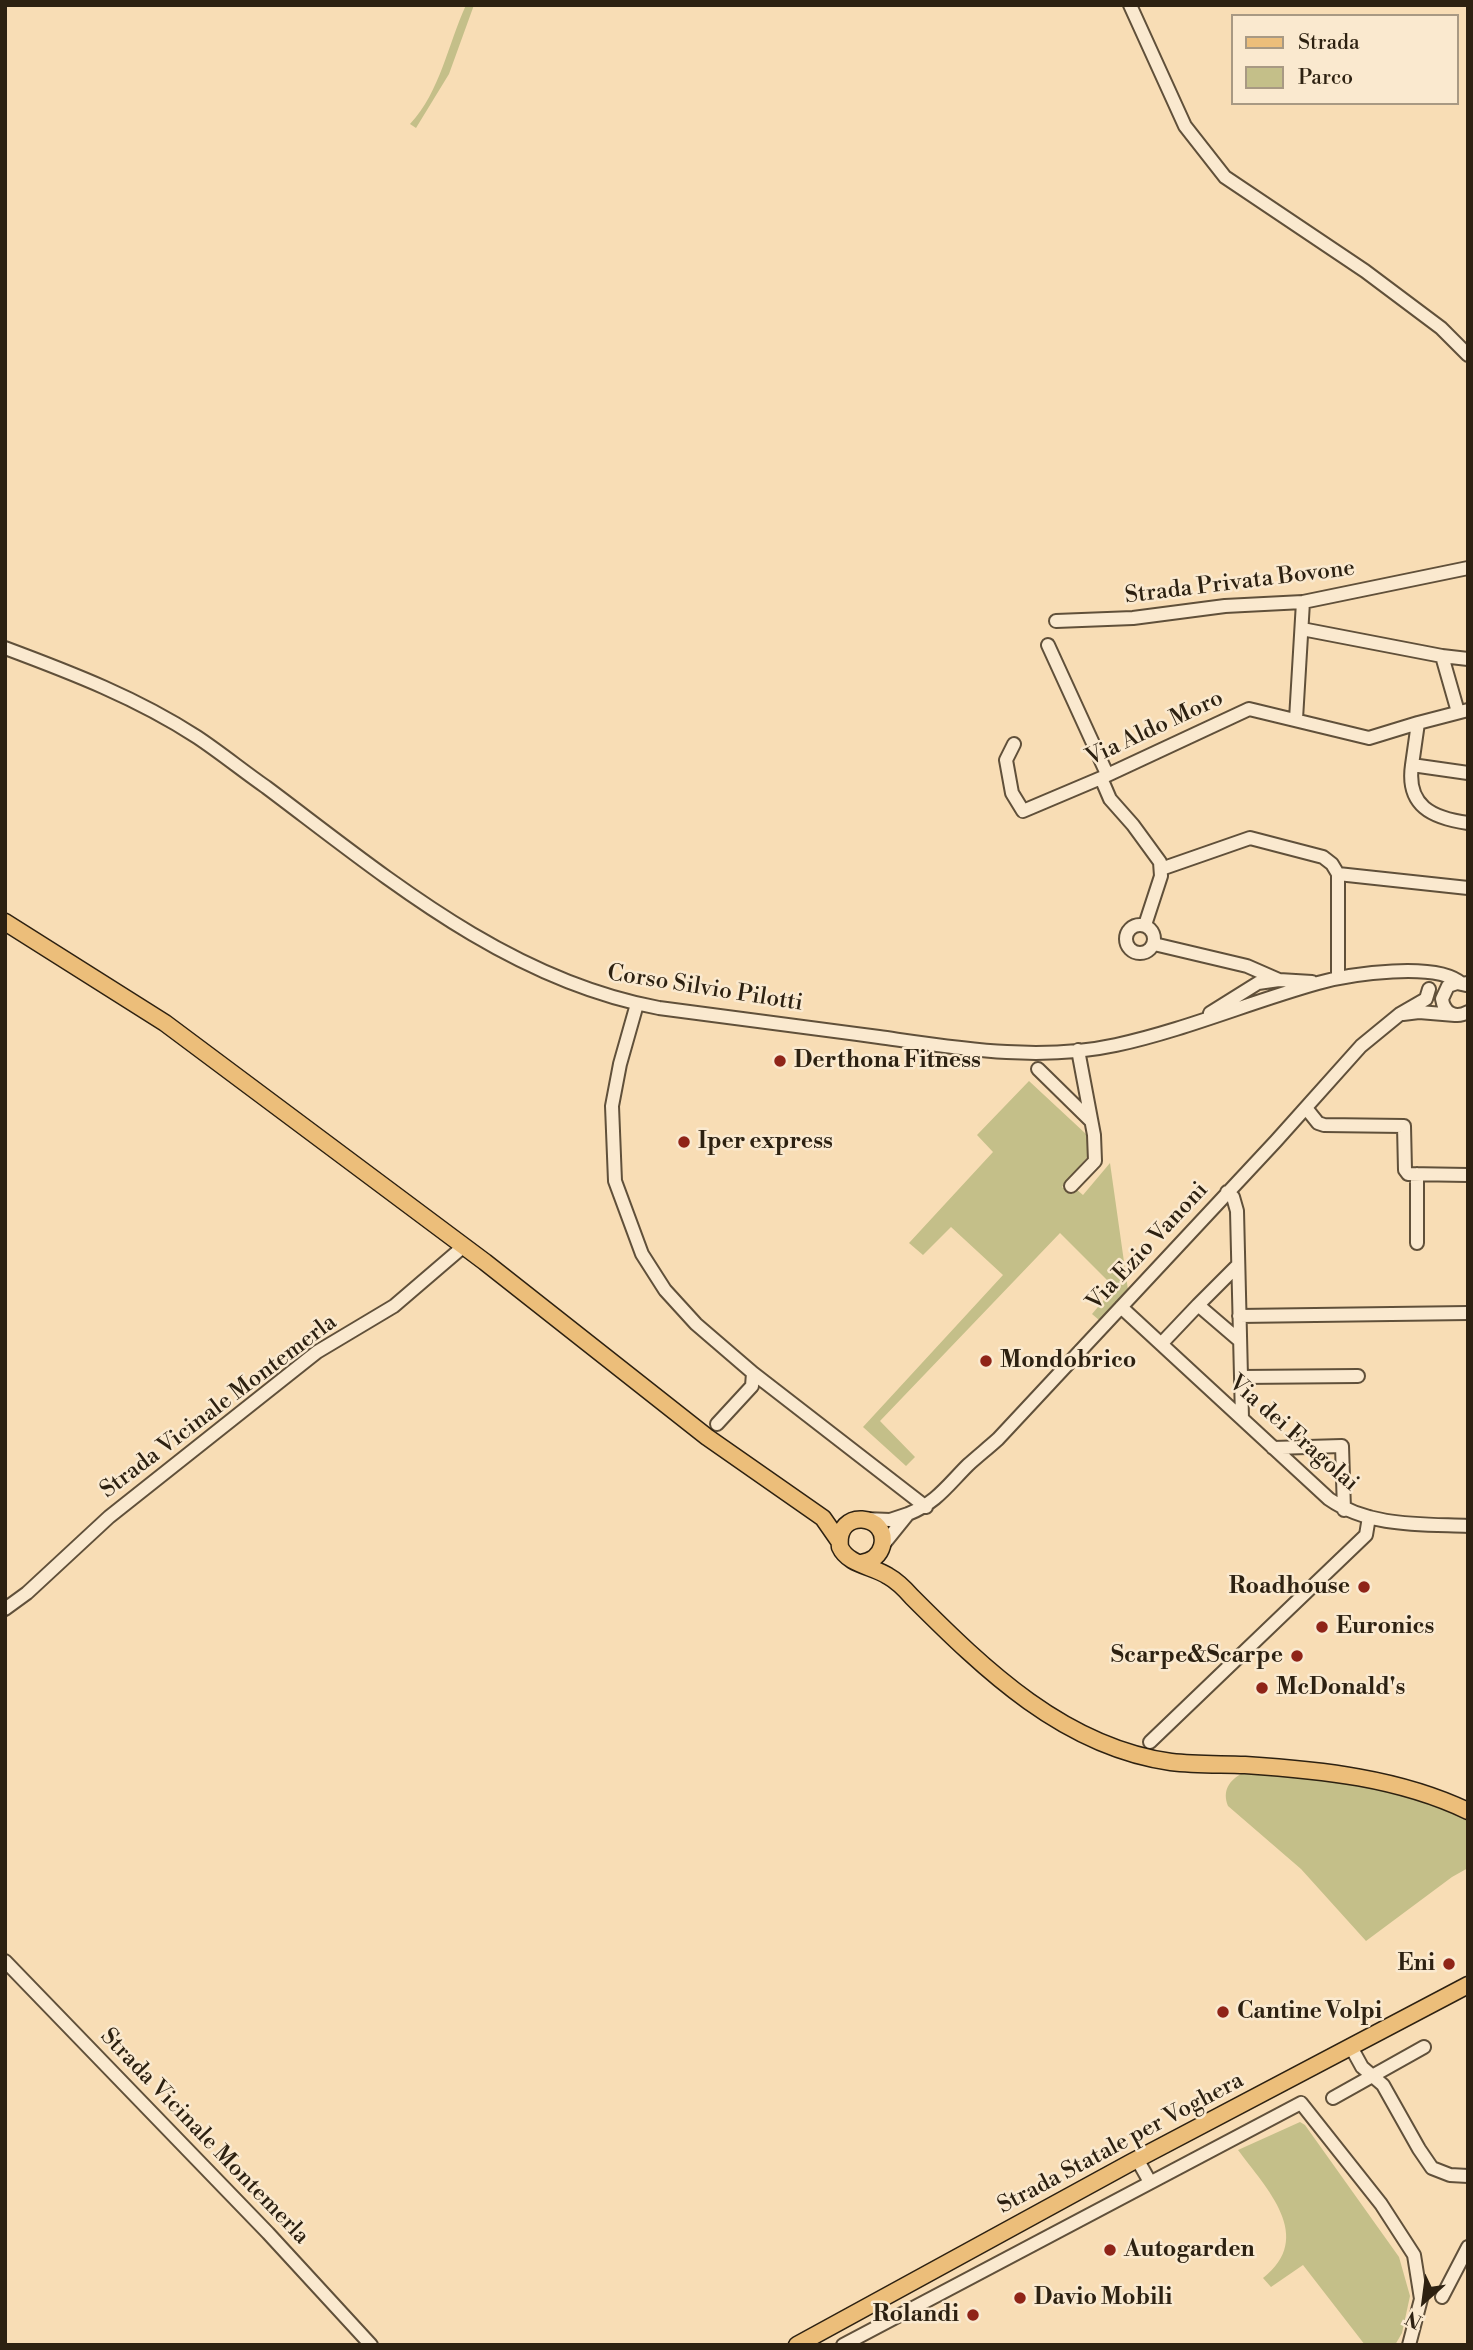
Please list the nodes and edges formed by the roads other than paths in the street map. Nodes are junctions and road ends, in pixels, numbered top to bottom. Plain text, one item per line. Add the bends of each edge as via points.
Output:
1 (1130, 5) edge
2 (1468, 355) edge
3 (1468, 568) edge
4 (1303, 602) junction
5 (1056, 621) dead end
6 (1302, 629) junction
7 (1048, 645) dead end
8 (5, 648) edge
9 (1442, 656) junction
10 (1468, 659) edge
11 (1463, 711) edge
12 (1296, 719) junction
13 (1418, 723) junction
14 (1014, 744) dead end
15 (1412, 765) junction
16 (1468, 773) edge
17 (1104, 776) junction
18 (1468, 822) edge
19 (1161, 869) junction
20 (1338, 874) junction
21 (1468, 888) edge
22 (5, 922) edge
23 (1145, 925) junction
24 (1154, 944) junction
25 (1237, 964) junction
26 (1397, 971) junction
27 (1338, 978) junction
28 (1273, 981) junction
29 (1318, 982) junction
30 (1466, 985) edge
31 (1429, 989) junction
32 (1248, 990) junction
33 (1264, 1001) junction
34 (1442, 1003) junction
35 (636, 1004) junction
36 (1468, 1012) edge
37 (1400, 1014) junction
38 (1454, 1015) junction
39 (1468, 1020) edge
40 (1195, 1022) junction
41 (1079, 1050) junction
42 (1038, 1069) dead end
43 (1306, 1108) junction
44 (1091, 1121) junction
45 (1417, 1174) junction
46 (1468, 1175) edge
47 (1071, 1186) dead end
48 (1227, 1192) junction
49 (1417, 1243) dead end
50 (464, 1246) junction
51 (1238, 1265) junction
52 (1198, 1305) junction
53 (1121, 1307) junction
54 (1468, 1313) edge
55 (1239, 1316) junction
56 (1240, 1341) junction
57 (1161, 1344) junction
58 (753, 1373) junction
59 (1358, 1376) dead end
60 (1241, 1377) junction
61 (1242, 1418) junction
62 (717, 1424) dead end
63 (1273, 1448) junction
64 (800, 1501) junction
65 (926, 1507) junction
66 (1344, 1510) junction
67 (908, 1514) junction
68 (1369, 1517) junction
69 (861, 1519) junction
70 (1468, 1526) edge
71 (839, 1541) junction
72 (883, 1545) junction
73 (861, 1563) junction
74 (901, 1586) junction
75 (5, 1609) edge
76 (1150, 1742) dead end
77 (1468, 1811) edge
78 (5, 1961) edge
79 (1468, 1985) edge
80 (1350, 2047) junction
81 (1424, 2047) dead end
82 (1371, 2075) junction
83 (1333, 2098) dead end
84 (1137, 2159) junction
85 (1468, 2176) edge
86 (1150, 2182) junction
87 (1467, 2251) edge
88 (1442, 2297) dead end
89 (371, 2345) edge
90 (796, 2345) edge
91 (843, 2345) edge
92 (1409, 2345) edge

1 - 2 street via 1185,126 1225,177 1365,271 1441,328
3 - 4 street, Strada Privata Bovone
4 - 5 street, Strada Privata Bovone
4 - 6 street
6 - 9 street
6 - 12 street
7 - 17 street
8 - 35 street, Corso Silvio Pilotti via 148,707 198,738 427,906 494,947 560,980
9 - 10 street
9 - 11 street, Via Aldo Moro
11 - 13 street, Via Aldo Moro
12 - 13 street, Via Aldo Moro via 1369,738
12 - 17 street, Via Aldo Moro via 1249,709
13 - 15 street
14 - 17 street, Via Aldo Moro via 1006,760 1012,793 1023,811
15 - 16 street
15 - 18 street via 1413,793 1420,805 1449,820
17 - 19 street via 1110,799 1154,852
19 - 20 street via 1250,838 1323,857
19 - 23 street
20 - 21 street
20 - 27 street
22 - 50 main road via 165,1023
23 - 24 street via 1152,931
23 - 24 street via 1128,931 1127,945 1139,953
24 - 25 street
25 - 28 street via 1258,970
25 - 32 street
26 - 27 street, Corso Silvio Pilotti
26 - 30 street, Corso Silvio Pilotti via 1455,977
26 - 31 street
27 - 29 street, Corso Silvio Pilotti
28 - 29 street, Corso Silvio Pilotti
28 - 32 street, Corso Silvio Pilotti
28 - 33 street
29 - 33 street, Corso Silvio Pilotti
30 - 34 street, Corso Silvio Pilotti via 1448,986
31 - 34 street
31 - 37 street, Via Ezio Vanoni via 1426,999
32 - 33 street
32 - 40 street, Corso Silvio Pilotti
33 - 40 street, Corso Silvio Pilotti
34 - 38 street
35 - 41 street, Corso Silvio Pilotti via 970,1049 1051,1054
35 - 58 street via 612,1107 615,1181 642,1254 665,1290
36 - 38 street
37 - 38 street
37 - 43 street, Via Ezio Vanoni via 1361,1046
38 - 39 street
40 - 41 street, Corso Silvio Pilotti via 1115,1045
41 - 44 street
42 - 44 street
43 - 45 street via 1325,1125 1404,1126 1405,1170
43 - 48 street, Via Ezio Vanoni
44 - 47 street via 1095,1161
45 - 46 street
45 - 49 street
48 - 51 street via 1237,1211
48 - 53 street, Via Ezio Vanoni
50 - 64 main road via 707,1437
50 - 75 street, Strada Vicinale Montemerla via 394,1306 306,1360 109,1517
51 - 52 street
51 - 55 street
52 - 56 street
52 - 57 street
53 - 57 street, Via dei Fragolai
53 - 65 street, Via Ezio Vanoni via 998,1439
54 - 55 street
55 - 56 street
56 - 60 street
57 - 61 street, Via dei Fragolai
58 - 62 street via 752,1386
58 - 65 street
59 - 60 street
60 - 61 street
61 - 63 street, Via dei Fragolai
63 - 66 street, Via dei Fragolai
63 - 66 street via 1342,1446
64 - 69 main road
64 - 71 main road via 823,1518
65 - 67 street, Via Ezio Vanoni
66 - 68 street, Via dei Fragolai
67 - 69 street, Via Ezio Vanoni via 890,1520
67 - 72 street
68 - 70 street, Via dei Fragolai
68 - 76 street via 1366,1535
69 - 71 main road via 846,1525
69 - 72 main road via 881,1531
71 - 73 main road via 847,1557
72 - 73 main road via 875,1558
72 - 74 main road
73 - 74 main road
74 - 77 main road via 969,1654 1032,1704 1094,1740 1172,1762 1332,1772 1419,1793
78 - 89 street, Strada Vicinale Montemerla
79 - 80 main road, Strada Statale per Voghera
80 - 82 street
80 - 84 main road, Strada Statale per Voghera
81 - 82 street
82 - 83 street
82 - 85 street via 1383,2085 1432,2168
84 - 86 street
84 - 90 main road, Strada Statale per Voghera
86 - 91 street
86 - 92 street via 1301,2103 1381,2204 1414,2255 1421,2299
87 - 88 street

